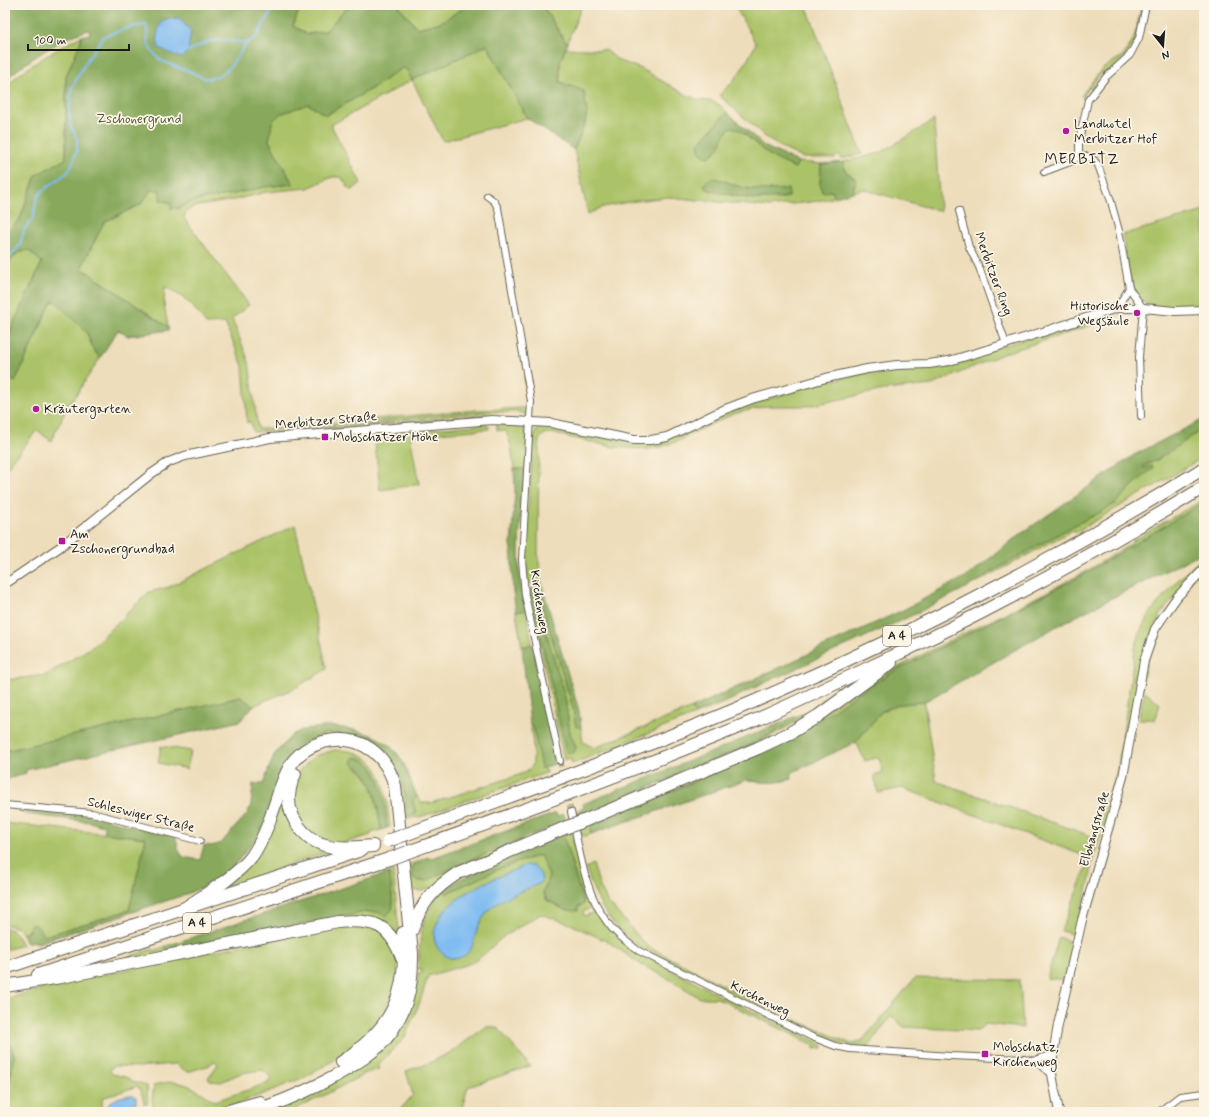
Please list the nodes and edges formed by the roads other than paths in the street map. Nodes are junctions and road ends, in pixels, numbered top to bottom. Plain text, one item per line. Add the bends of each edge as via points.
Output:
1 (1146, 5) edge
2 (1079, 157) junction
3 (1044, 172) dead end
4 (487, 196) dead end
5 (959, 211) dead end
6 (1129, 288) junction
7 (1117, 308) junction
8 (1143, 308) junction
9 (1204, 310) edge
10 (1006, 344) junction
11 (1141, 416) dead end
12 (531, 421) junction
13 (1204, 468) edge
14 (1204, 487) edge
15 (1204, 569) edge
16 (5, 584) edge
17 (912, 647) junction
18 (560, 761) tunnel mouth
19 (5, 805) edge
20 (571, 812) tunnel mouth
21 (200, 841) dead end
22 (373, 846) junction
23 (182, 910) junction
24 (410, 933) junction
25 (403, 961) junction
26 (5, 968) edge
27 (5, 986) edge
28 (1053, 1056) junction
29 (1035, 1061) junction
30 (1052, 1074) junction
31 (1204, 1092) edge
32 (225, 1112) edge
33 (251, 1112) edge
34 (1059, 1112) edge
35 (1159, 1112) edge

1 - 2 street via 1139,38 1130,55 1106,77 1088,100 1079,141
2 - 3 street
2 - 6 street via 1087,156 1098,165 1119,231
4 - 12 street via 498,208 531,401
5 - 10 street, Merbitzer Ring via 969,247 979,267
6 - 7 street
6 - 8 street
7 - 8 street
7 - 10 street
8 - 9 street
8 - 11 street via 1139,357
10 - 12 street, Merbitzer Straße via 949,361 868,369 826,378 723,410 666,437 650,440 634,440
12 - 16 street, Merbitzer Straße via 492,420 270,438 185,456 169,462 151,474 60,547
12 - 18 street, Kirchenweg via 522,560 525,595
13 - 22 highway, A 4, bridge via 996,586 920,625 810,676 636,750
14 - 17 highway, A 4 via 1080,560
15 - 28 street, Elbhangstraße via 1177,597 1155,628 1148,648 1123,777 1082,920
17 - 24 highway, bridge via 818,716 790,733 458,872 442,882 430,895 421,907
17 - 27 highway, A 4, bridge via 760,718 554,800 389,859
19 - 21 street, Schleswiger Straße via 92,813
20 - 29 street, Kirchenweg via 589,891 597,907 607,923 622,938 644,953 835,1046 850,1050
22 - 23 highway, A 4
22 - 25 highway via 330,846 312,840 295,820 289,803 290,788 295,773 315,753 330,748 349,748 371,759 384,775 389,794 404,943
23 - 24 highway, A 4 via 221,884 251,857 263,838 290,766 299,755 315,745 333,740 352,741 377,754 396,786
23 - 26 highway, A 4
24 - 33 highway via 412,972 408,995 402,1012 379,1046 310,1089
25 - 27 highway via 398,947 381,927 370,922 351,921
25 - 32 highway via 400,988 393,1009 383,1026 364,1045 326,1072 285,1092
28 - 29 street, Kirchenweg
28 - 30 street, Elbhangstraße
29 - 30 street
30 - 34 street, Elbhangstraße
31 - 35 street via 1180,1096

